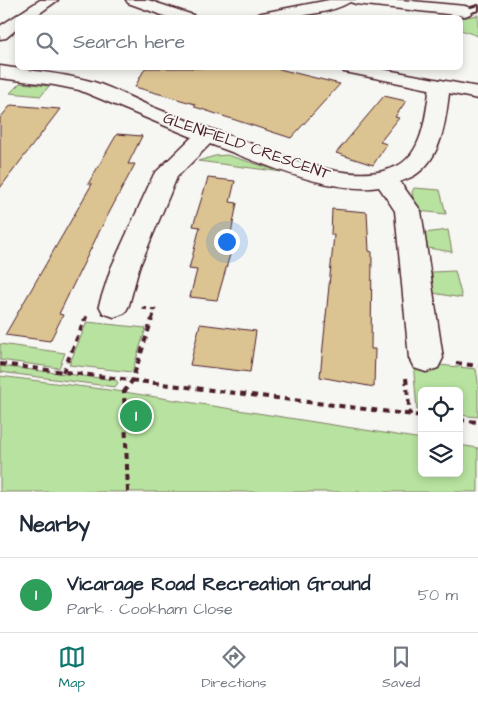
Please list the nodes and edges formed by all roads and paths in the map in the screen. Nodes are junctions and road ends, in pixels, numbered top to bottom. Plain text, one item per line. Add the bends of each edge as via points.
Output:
1 (51, 0) edge
2 (133, 0) edge
3 (344, 0) edge
4 (356, 0) edge
5 (471, 10) edge
6 (26, 15) edge
7 (178, 15) edge
8 (278, 15) edge
9 (15, 22) edge
10 (0, 34) edge
11 (360, 70) edge
12 (0, 72) edge
13 (440, 86) junction
14 (478, 93) edge
15 (207, 136) junction
16 (385, 178) junction
17 (114, 305) junction
18 (426, 358) dead end
19 (0, 364) edge
20 (63, 372) junction
21 (132, 381) junction
22 (418, 416) edge
23 (463, 420) edge
24 (478, 422) edge
25 (128, 492) edge

1 - 6 street
2 - 7 street
3 - 8 street
4 - 5 street
9 - 10 street
11 - 13 street
12 - 15 street, GLENFIELD CRESCENT via 88,86
13 - 14 street
13 - 16 street, GLENFIELD CRESCENT via 430,136 423,152 408,170
15 - 16 street, GLENFIELD CRESCENT via 328,176 369,180
15 - 17 street via 166,174 125,268
16 - 18 street via 408,211
17 - 20 path via 92,303
17 - 21 path via 155,310
19 - 20 path
20 - 21 path
21 - 22 path
21 - 25 path via 124,392
23 - 24 path

